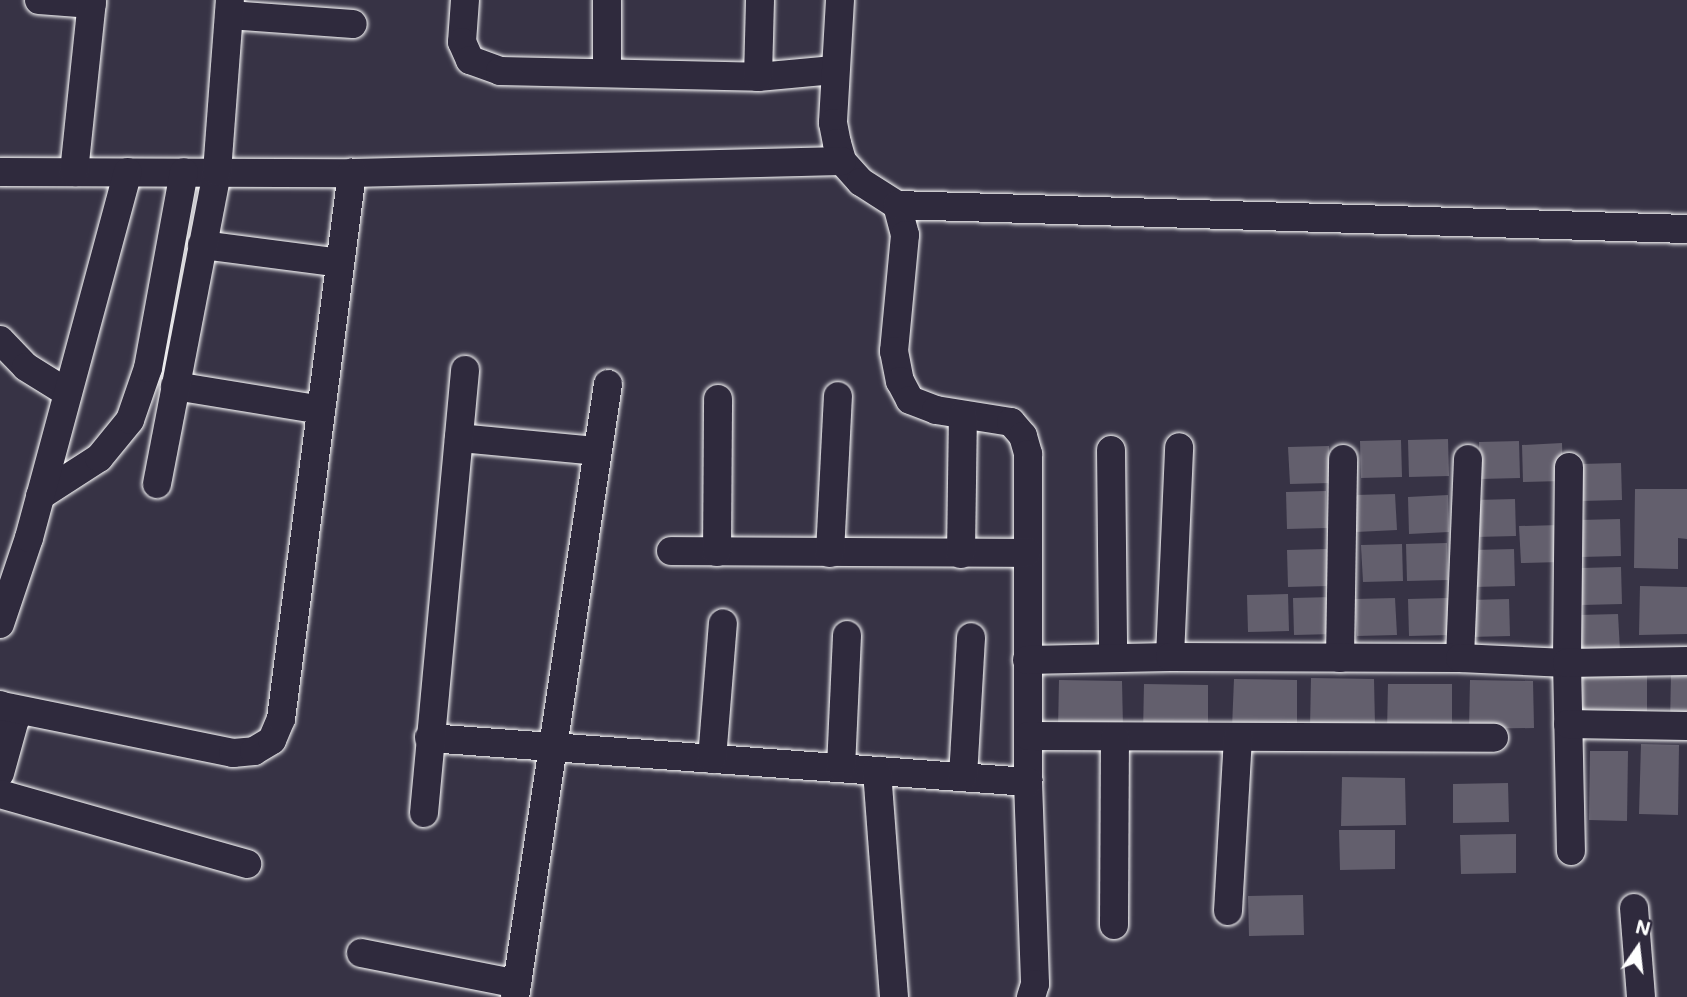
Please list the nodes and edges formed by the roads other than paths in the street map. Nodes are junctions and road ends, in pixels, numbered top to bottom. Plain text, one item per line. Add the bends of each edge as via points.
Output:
1 (39, 0) edge
2 (465, 0) edge
3 (607, 0) edge
4 (760, 0) edge
5 (840, 0) edge
6 (92, 2) edge
7 (230, 7) edge
8 (353, 24) dead end
9 (834, 70) junction
10 (607, 74) junction
11 (758, 77) junction
12 (842, 161) junction
13 (0, 172) edge
14 (74, 172) junction
15 (128, 172) junction
16 (184, 172) junction
17 (217, 172) junction
18 (352, 173) junction
19 (897, 205) junction
20 (1687, 229) edge
21 (202, 245) junction
22 (340, 263) junction
23 (1, 344) edge
24 (465, 370) dead end
25 (608, 384) dead end
26 (175, 386) junction
27 (68, 393) junction
28 (838, 396) dead end
29 (718, 398) dead end
30 (321, 410) junction
31 (963, 415) junction
32 (459, 438) junction
33 (1179, 447) dead end
34 (1111, 450) dead end
35 (597, 451) junction
36 (1343, 458) dead end
37 (1468, 459) dead end
38 (1569, 467) dead end
39 (157, 484) dead end
40 (40, 496) junction
41 (671, 551) dead end
42 (716, 552) junction
43 (830, 553) junction
44 (1027, 553) junction
45 (961, 554) junction
46 (723, 623) dead end
47 (0, 624) edge
48 (847, 635) dead end
49 (971, 637) dead end
50 (1170, 657) junction
51 (1113, 658) junction
52 (1340, 658) junction
53 (1460, 658) junction
54 (1027, 660) junction
55 (1687, 661) edge
56 (1567, 663) junction
57 (1, 705) edge
58 (1568, 724) junction
59 (1687, 726) edge
60 (1028, 736) junction
61 (1115, 737) junction
62 (1238, 737) junction
63 (429, 738) junction
64 (1494, 738) dead end
65 (553, 748) junction
66 (712, 759) junction
67 (841, 768) junction
68 (877, 771) junction
69 (0, 773) edge
70 (963, 777) junction
71 (1028, 782) junction
72 (0, 794) edge
73 (424, 813) dead end
74 (1571, 852) dead end
75 (247, 864) dead end
76 (1633, 908) dead end
77 (1228, 911) dead end
78 (1114, 925) dead end
79 (361, 953) dead end
80 (516, 991) edge
81 (894, 997) edge
82 (1031, 997) edge
83 (1642, 997) edge

1 - 6 street
2 - 10 street via 462,42 470,60 500,71
3 - 10 street
4 - 11 street
5 - 9 street
6 - 14 street
7 - 8 street
7 - 17 street
9 - 11 street
9 - 12 street via 833,123
10 - 11 street
12 - 18 street
12 - 19 street via 861,182
13 - 14 street
14 - 15 street
15 - 16 street
15 - 27 street
16 - 17 street
16 - 40 street via 148,368 130,420 99,458
17 - 18 street
17 - 21 street
18 - 22 street
19 - 20 street
19 - 31 street via 905,235 894,351 900,381 910,400 936,411
21 - 22 street
21 - 26 street
22 - 30 street
23 - 27 street via 26,367
24 - 32 street
25 - 35 street
26 - 30 street
26 - 39 street
27 - 40 street
28 - 43 street
29 - 42 street
30 - 57 street via 281,719 272,740 254,751 233,753
31 - 44 street via 1011,422 1023,436 1028,454
31 - 45 street
32 - 35 street
32 - 63 street
33 - 50 street
34 - 51 street
35 - 65 street
36 - 52 street
37 - 53 street
38 - 56 street
40 - 47 street
41 - 42 street
42 - 43 street
43 - 45 street
44 - 45 street
44 - 54 street
46 - 66 street
48 - 67 street
49 - 70 street
50 - 51 street
50 - 52 street
51 - 54 street
52 - 53 street
53 - 56 street
54 - 60 street
55 - 56 street
56 - 58 street
57 - 69 street via 15,719
58 - 59 street
58 - 74 street
60 - 61 street
60 - 71 street
61 - 62 street
61 - 78 street
62 - 64 street
62 - 77 street
63 - 65 street
63 - 73 street
65 - 66 street
65 - 80 street
66 - 67 street
67 - 68 street
68 - 70 street
68 - 81 street
70 - 71 street
71 - 82 street via 1035,984
72 - 75 street
76 - 83 street
79 - 80 street

